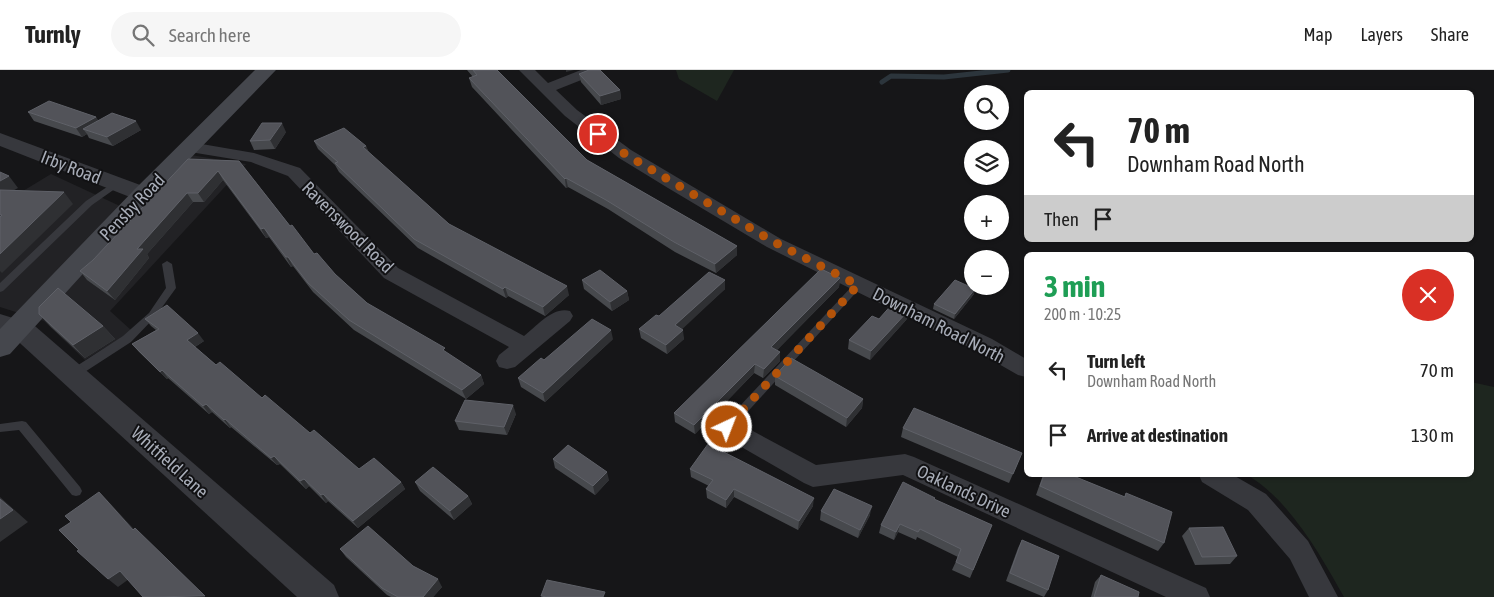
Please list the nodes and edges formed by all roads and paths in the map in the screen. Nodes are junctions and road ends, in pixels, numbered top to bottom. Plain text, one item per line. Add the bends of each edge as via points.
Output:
1 (266, 70) edge
2 (526, 70) edge
3 (594, 70) edge
4 (546, 89) junction
5 (0, 139) edge
6 (190, 148) junction
7 (116, 184) junction
8 (143, 194) junction
9 (167, 264) dead end
10 (858, 285) junction
11 (0, 289) edge
12 (563, 316) dead end
13 (6, 332) edge
14 (525, 346) junction
15 (506, 361) dead end
16 (1024, 368) edge
17 (72, 374) junction
18 (727, 427) joint
19 (0, 428) edge
20 (1215, 477) edge
21 (76, 491) dead end
22 (322, 597) edge
23 (1196, 597) edge
24 (1324, 597) edge

1 - 6 main road, Pensby Road
2 - 4 street, Downham Road North
3 - 4 street
4 - 10 street, Downham Road North via 571,113 625,154 774,242
5 - 7 street, Irby Road
6 - 8 main road, Pensby Road
6 - 14 street, Ravenswood Road via 254,158 294,172 391,273
7 - 8 street, Irby Road
7 - 11 lane via 89,203
8 - 13 main road, Pensby Road
9 - 17 lane via 171,288 152,315 127,339
10 - 16 street, Downham Road North
10 - 18 lane
12 - 14 street
13 - 17 street, Whitfield Lane
14 - 15 street
17 - 22 street, Whitfield Lane
18 - 23 street, Oaklands Drive via 813,476 905,464
19 - 21 lane via 22,425
20 - 24 street via 1257,502 1299,550

